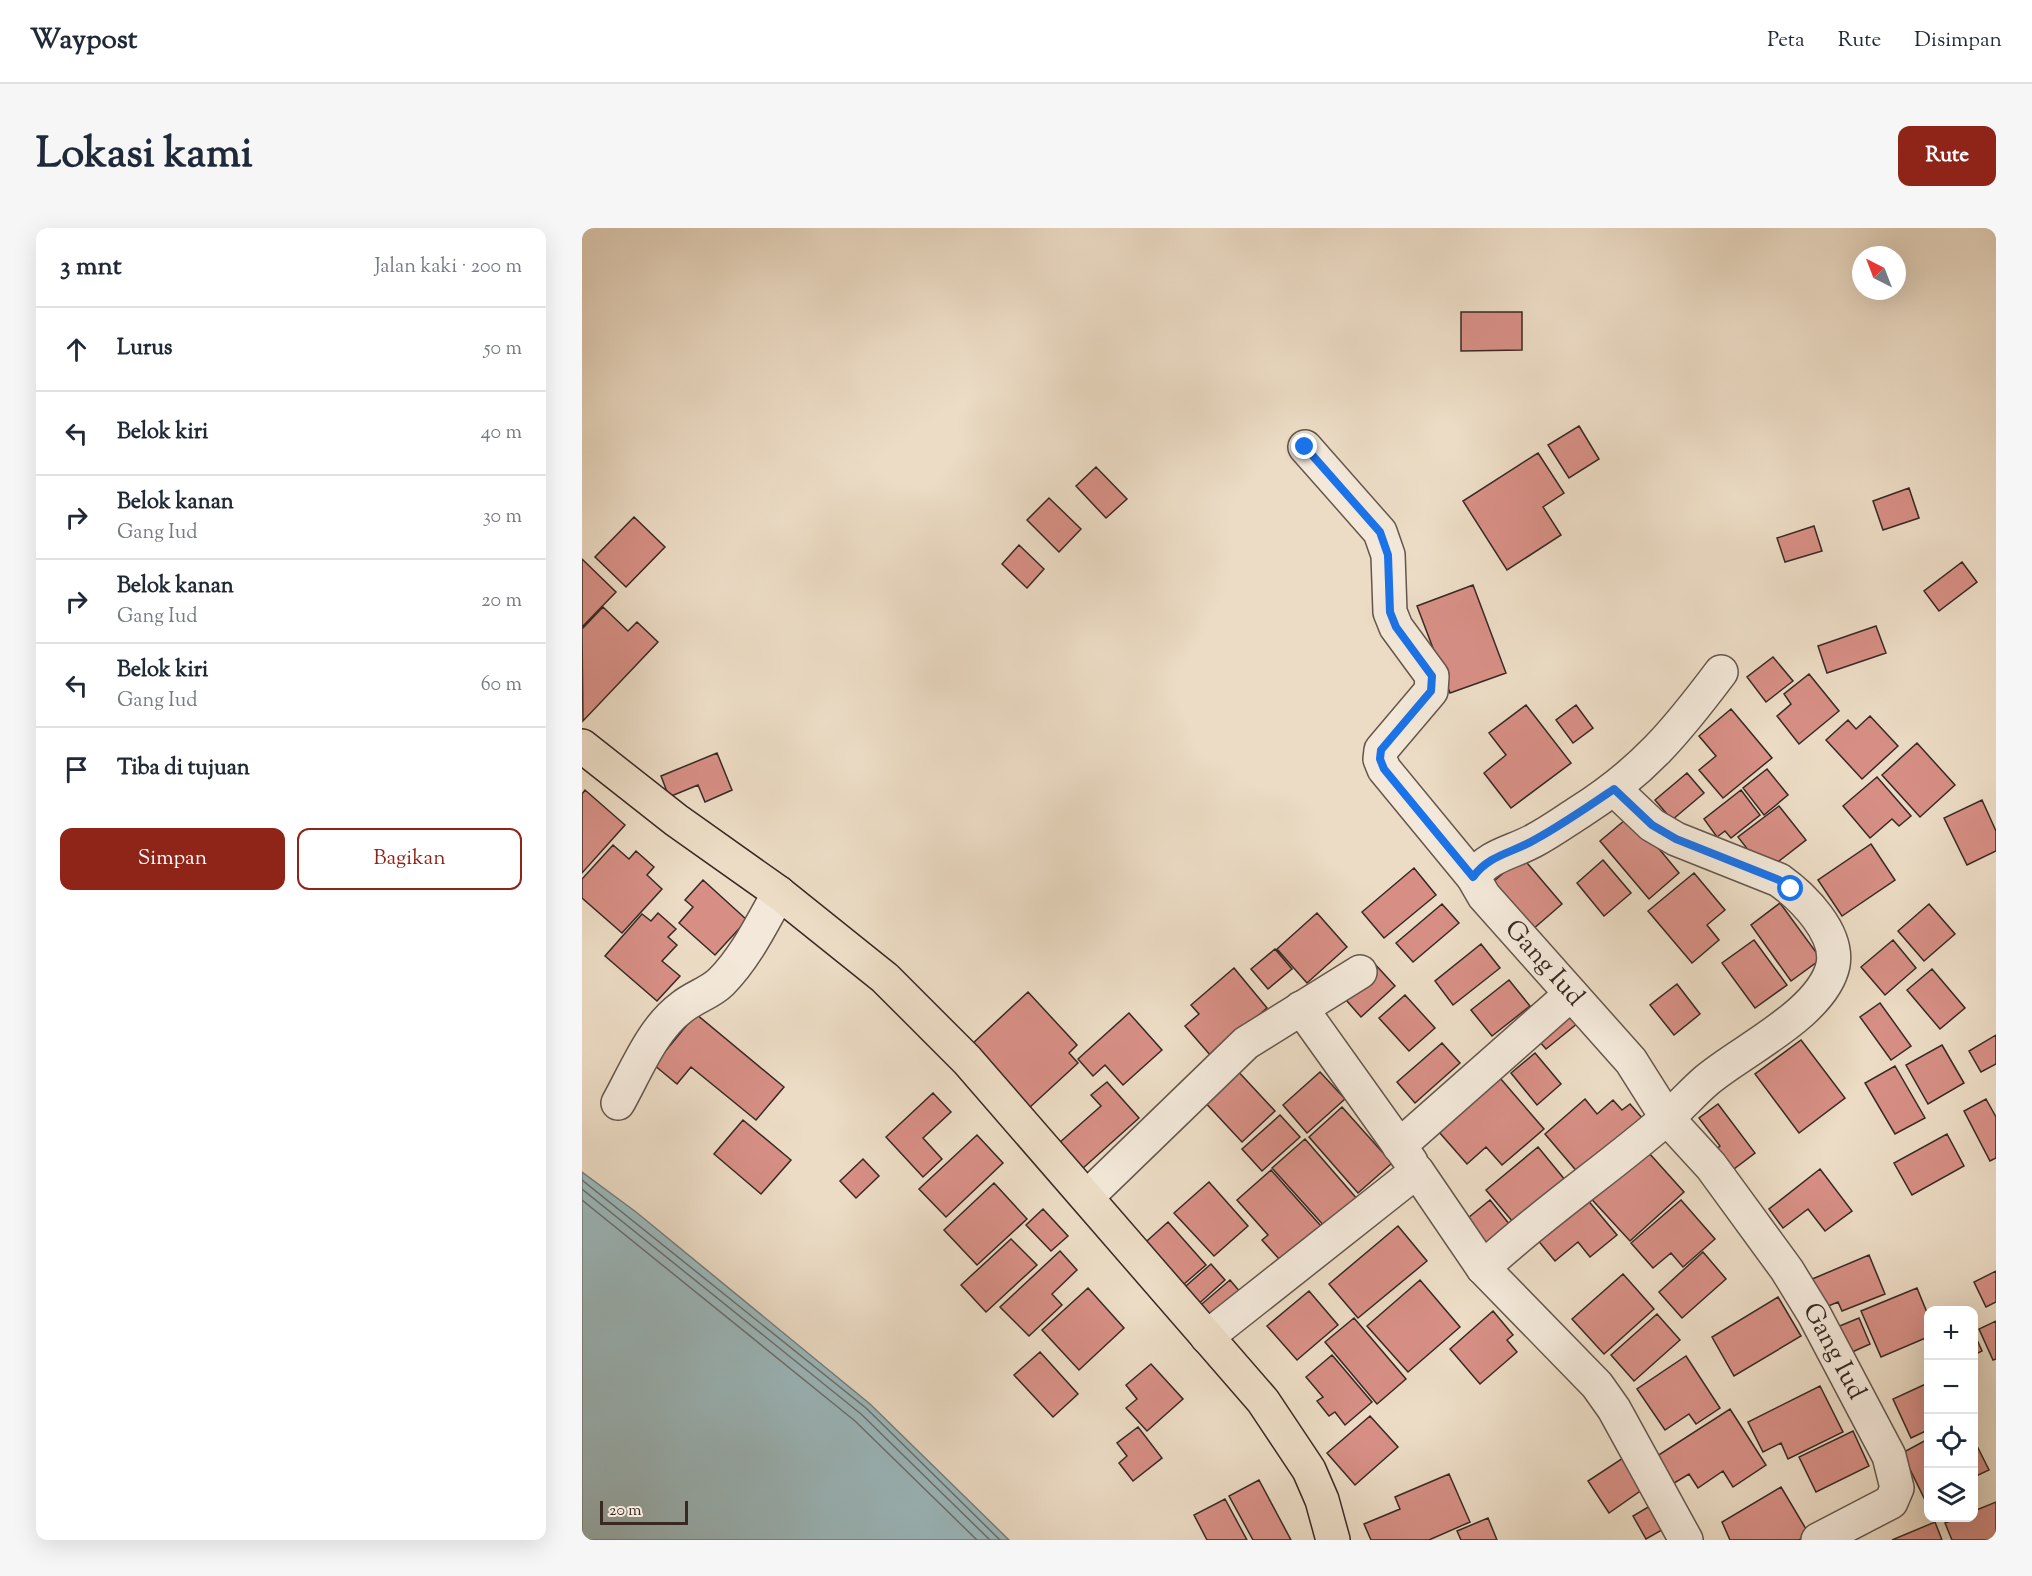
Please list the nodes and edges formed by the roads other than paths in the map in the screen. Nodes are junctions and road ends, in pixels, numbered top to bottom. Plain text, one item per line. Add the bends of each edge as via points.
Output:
1 (1305, 447) dead end
2 (1721, 672) dead end
3 (582, 746) edge
4 (1614, 789) junction
5 (1473, 877) junction
6 (779, 892) junction
7 (1360, 972) dead end
8 (1571, 994) junction
9 (1301, 1008) junction
10 (618, 1103) dead end
11 (1667, 1118) junction
12 (1408, 1158) junction
13 (1088, 1196) junction
14 (1483, 1268) junction
15 (1207, 1336) junction
16 (1333, 1540) edge
17 (1686, 1540) edge
18 (1818, 1540) edge

1 - 5 street, Gang Iud via 1380,532 1388,555 1390,612 1396,627 1432,676 1431,691 1381,750 1380,759 1384,769
2 - 4 street via 1683,724
3 - 6 highway via 676,820
4 - 5 street via 1534,841 1494,856
4 - 11 street via 1652,825 1676,839 1779,880 1807,902 1832,946 1834,963 1820,992 1774,1034 1708,1079
5 - 8 street, Gang Iud via 1484,896
6 - 10 street via 745,953 721,983 683,1006 664,1026
6 - 13 highway via 885,978 967,1060
7 - 9 street
8 - 11 street, Gang Iud via 1631,1061
8 - 12 street
9 - 12 street
9 - 13 street via 1246,1043
11 - 14 street
11 - 18 street, Gang Iud via 1711,1166 1793,1279 1889,1456 1897,1488 1891,1502
12 - 14 street
12 - 15 street
13 - 15 highway
14 - 17 street via 1597,1385
15 - 16 highway via 1263,1401 1296,1448 1322,1500

